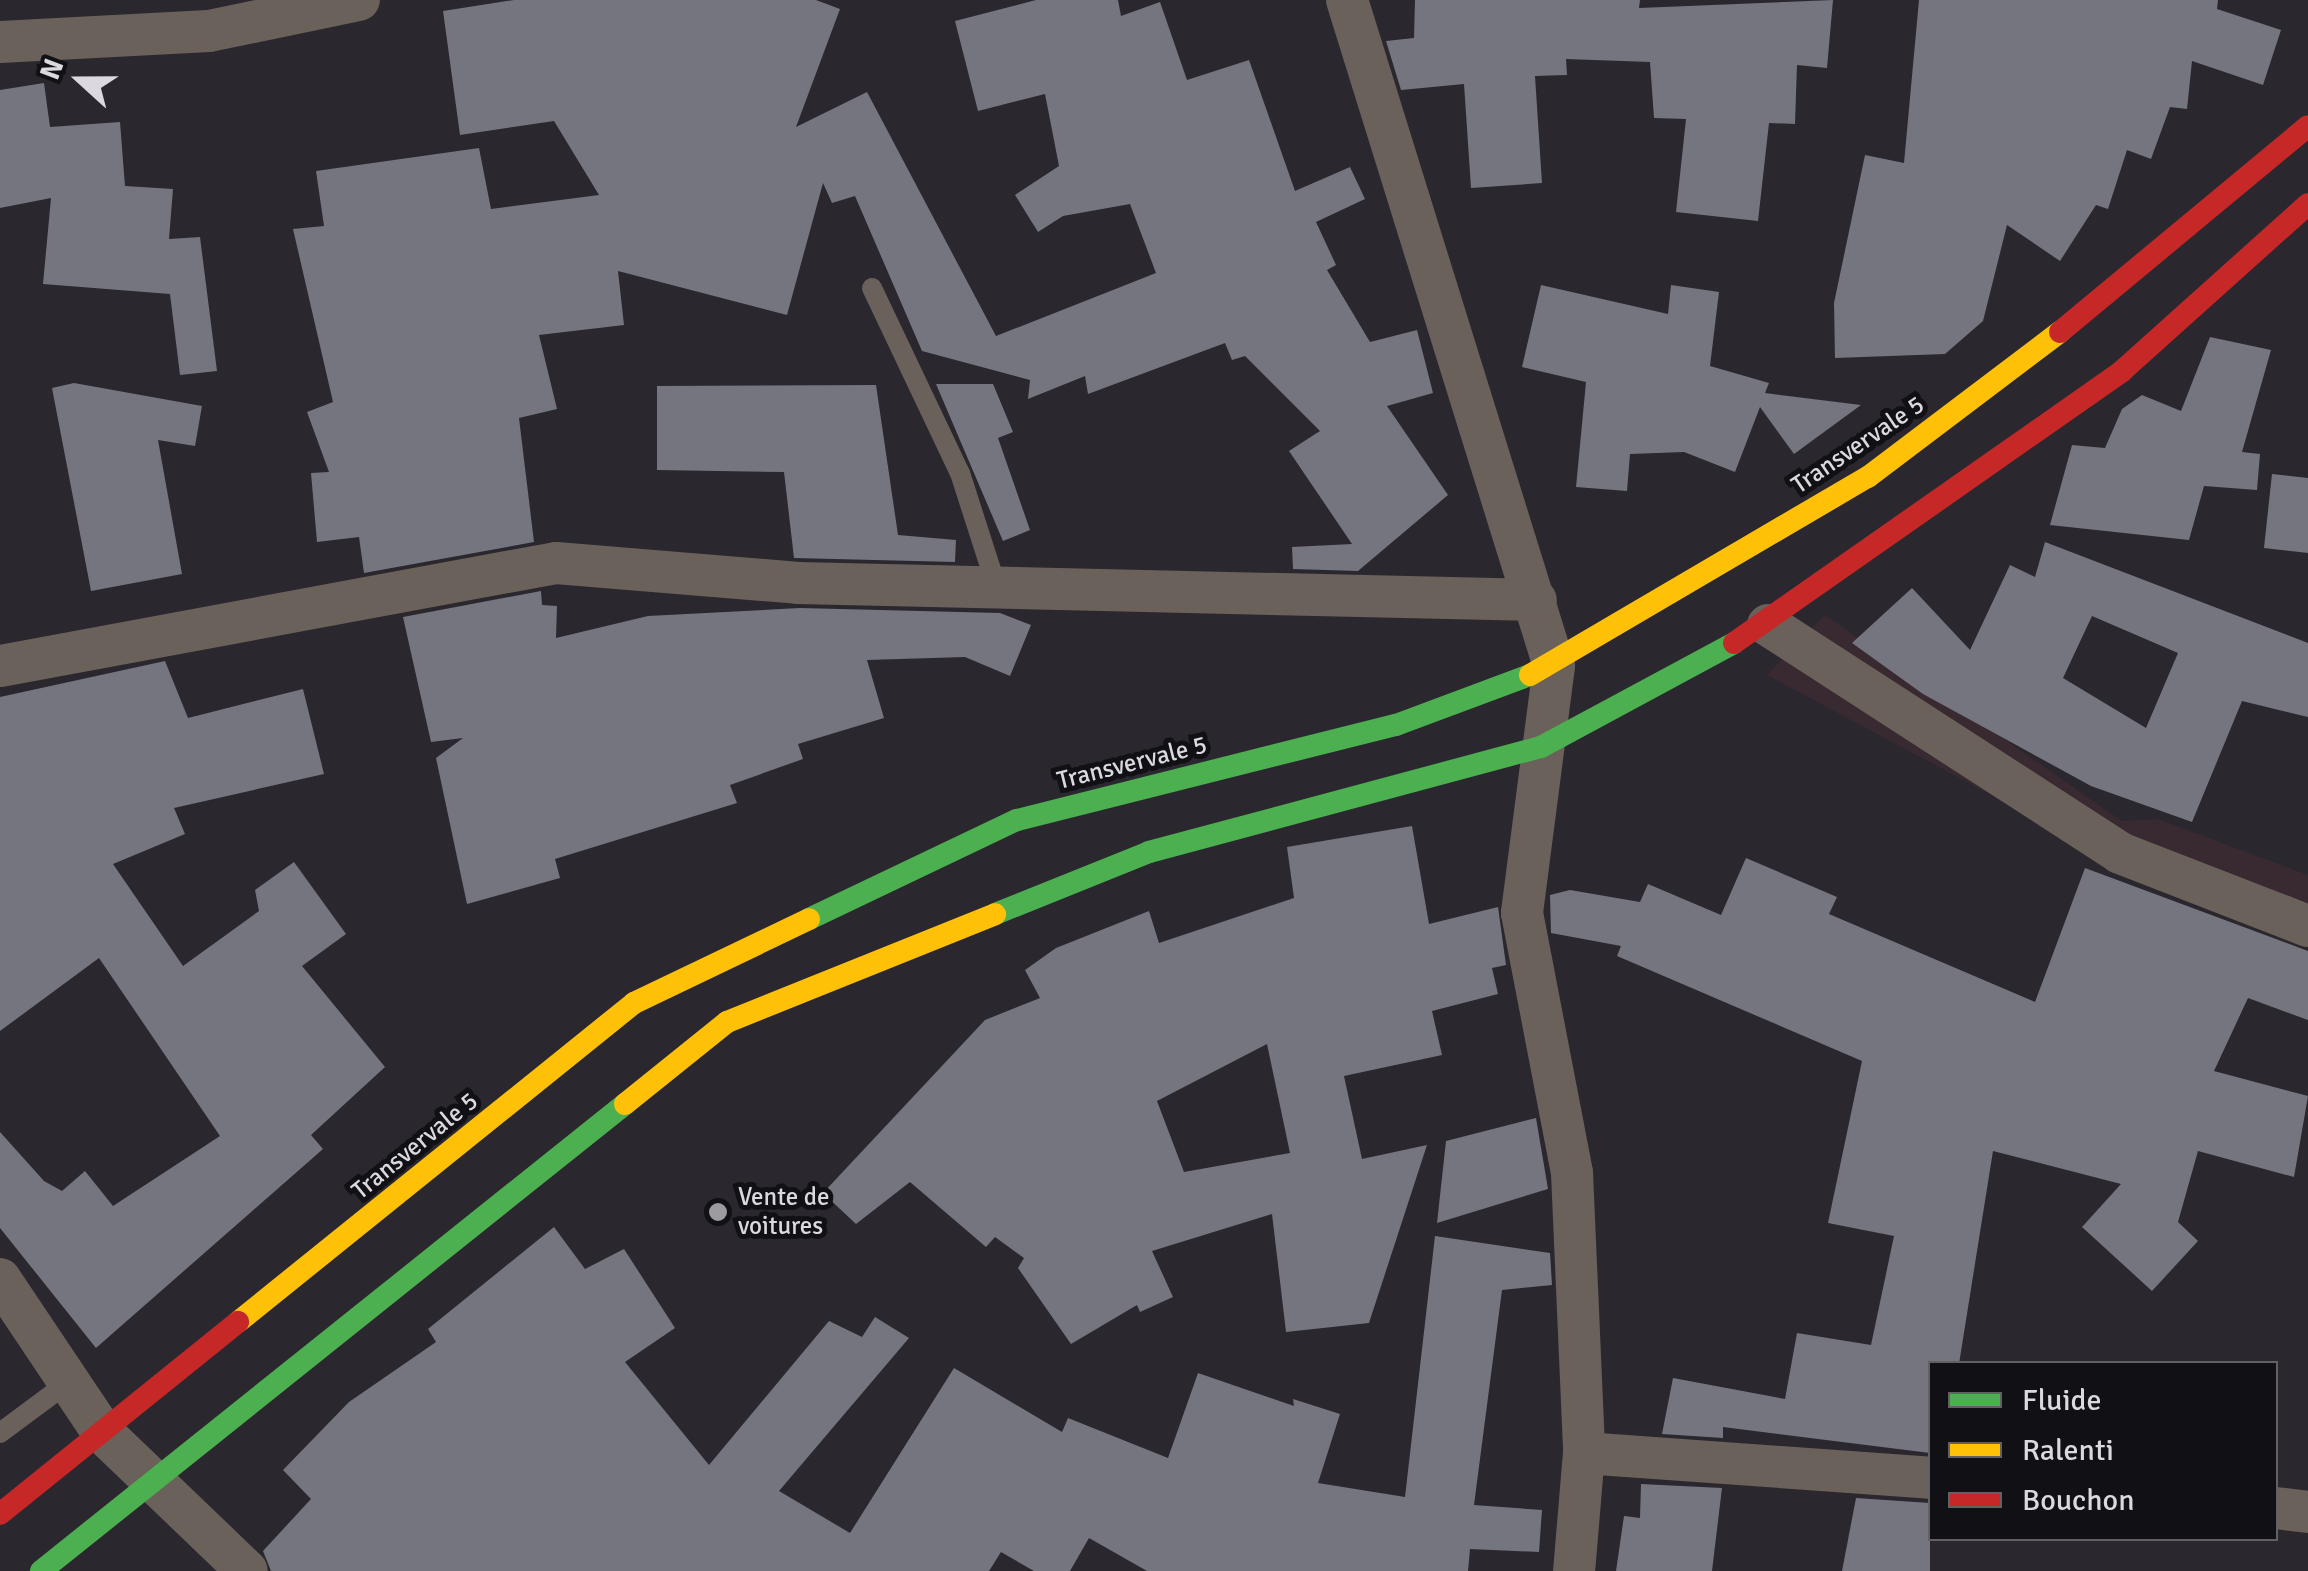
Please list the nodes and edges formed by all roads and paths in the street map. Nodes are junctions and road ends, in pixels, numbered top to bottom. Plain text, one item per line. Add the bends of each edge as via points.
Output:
1 (359, 0) edge
2 (1347, 0) edge
3 (0, 42) edge
4 (2308, 126) edge
5 (2308, 204) edge
6 (872, 288) dead end
7 (997, 588) junction
8 (1536, 600) junction
9 (1768, 625) junction
10 (0, 666) edge
11 (1554, 666) junction
12 (1541, 746) junction
13 (2308, 926) edge
14 (0, 1279) edge
15 (70, 1381) junction
16 (0, 1433) edge
17 (103, 1433) junction
18 (1584, 1452) junction
19 (149, 1478) junction
20 (1928, 1478) edge
21 (2278, 1508) edge
22 (2308, 1512) edge
23 (0, 1514) edge
24 (41, 1571) edge
25 (247, 1571) edge
26 (1574, 1571) edge

1 - 3 street via 209,30
2 - 8 street
4 - 11 main road, Transvervale 5 via 2140,272 1868,477
5 - 9 main road via 2122,371
6 - 7 lane via 960,473
7 - 8 street
7 - 10 street via 556,562
8 - 11 street
9 - 12 main road
9 - 13 street via 2120,854
11 - 12 street
11 - 17 main road, Transvervale 5 via 1396,726 1017,820 634,1004
12 - 18 street via 1522,912 1572,1173
12 - 19 main road via 1149,852 727,1022
14 - 15 street
15 - 16 lane
15 - 17 street
17 - 19 street
17 - 23 main road, Transvervale 5
18 - 20 street
18 - 26 street
19 - 24 main road
19 - 25 street
21 - 22 street

